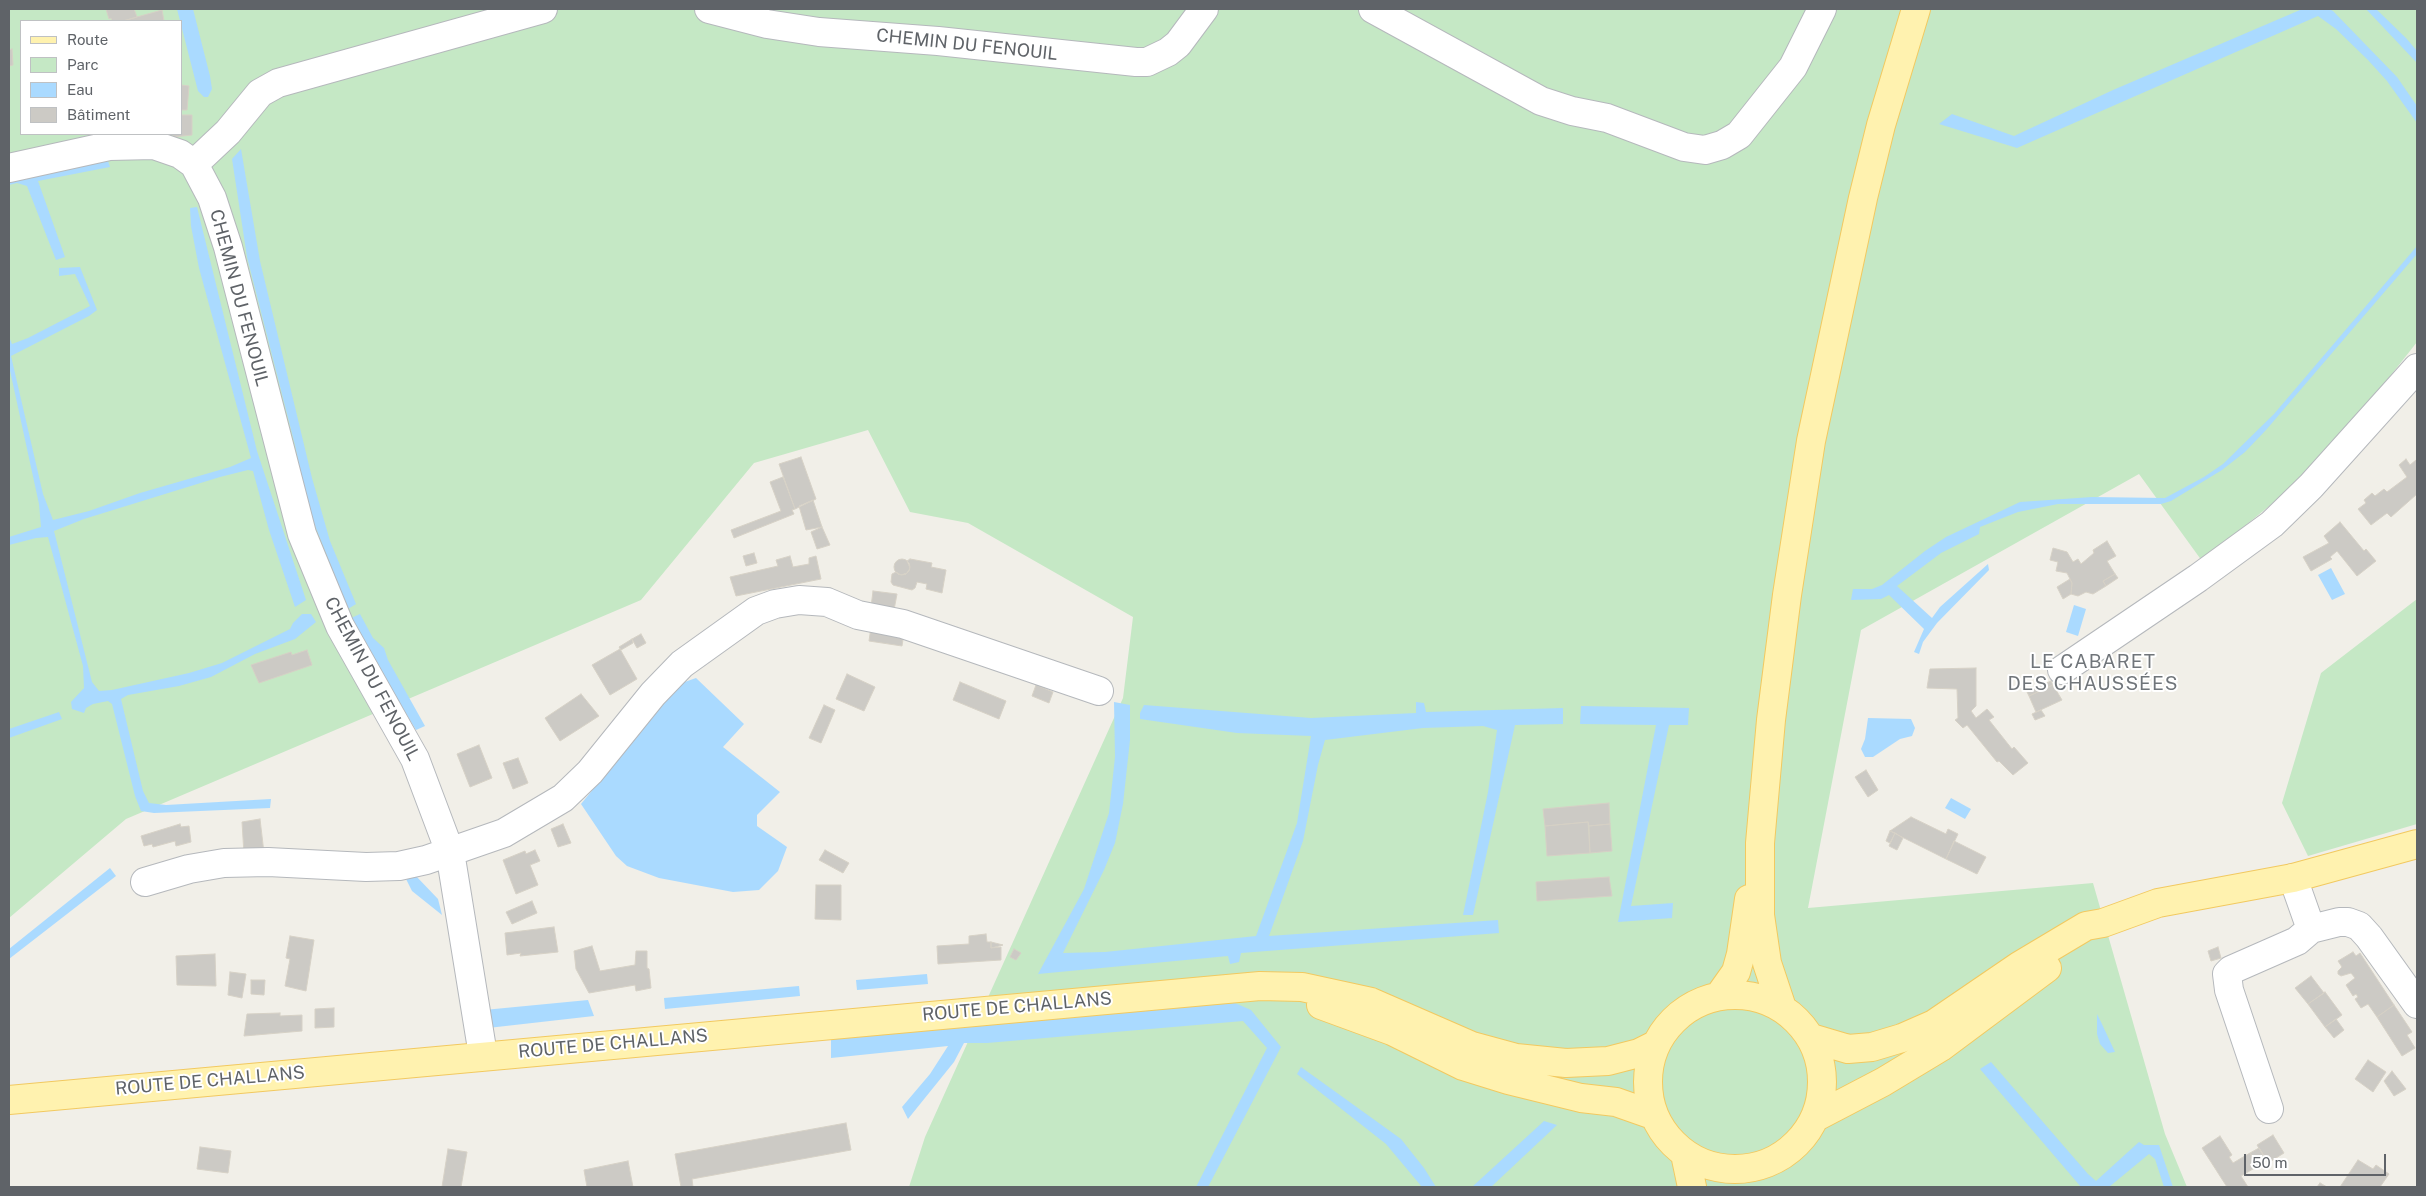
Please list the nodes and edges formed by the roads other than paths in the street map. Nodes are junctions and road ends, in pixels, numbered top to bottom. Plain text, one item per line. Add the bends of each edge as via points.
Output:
1 (543, 9) edge
2 (709, 9) edge
3 (1204, 9) edge
4 (1373, 9) edge
5 (1822, 9) edge
6 (1916, 9) edge
7 (194, 164) junction
8 (9, 168) edge
9 (2417, 368) edge
10 (2062, 670) dead end
11 (1099, 691) dead end
12 (1760, 843) junction
13 (2417, 844) edge
14 (450, 852) junction
15 (2293, 878) junction
16 (145, 882) dead end
17 (2311, 930) junction
18 (2024, 974) junction
19 (1218, 989) junction
20 (1719, 996) junction
21 (2417, 1004) edge
22 (1782, 1008) junction
23 (1811, 1038) junction
24 (1655, 1045) junction
25 (483, 1055) junction
26 (9, 1100) edge
27 (2269, 1109) dead end
28 (1654, 1115) junction
29 (1816, 1117) junction
30 (1685, 1154) junction
31 (1745, 1178) edge
32 (1692, 1187) edge

1 - 7 street via 278,83 260,93 228,132
2 - 3 street, CHEMIN DU FENOUIL via 767,24 819,32 1136,62 1147,62 1168,52 1178,44
4 - 5 street via 1541,101 1607,118 1684,147 1705,150 1739,135 1793,67
6 - 12 main road via 1880,125 1811,441 1771,720
7 - 8 street via 180,154 154,144 109,146
7 - 14 street, CHEMIN DU FENOUIL via 212,198 228,247 302,534 340,626 415,759
9 - 10 street via 2311,486 2272,524
11 - 14 street via 903,624 858,615 827,602 799,600 776,604 756,611 682,664 653,694 590,772 563,798 504,833
12 - 20 main road via 1745,915 1741,954 1736,972
12 - 22 main road via 1760,915 1767,963
13 - 15 main road
14 - 16 street via 399,866 366,868 268,862 224,863 188,869
14 - 25 street, CHEMIN DU FENOUIL
15 - 17 street
15 - 18 main road via 2158,903 2103,923 2090,940
17 - 21 street via 2339,922 2359,926
17 - 27 street via 2297,941 2227,974 2229,990
18 - 23 main road via 1934,1024 1872,1048 1848,1049
18 - 29 main road via 1941,1047
19 - 24 main road, ROUTE DE CHALLANS via 1302,987 1350,997 1371,1002 1472,1046 1516,1058 1566,1063 1608,1062
19 - 25 main road, ROUTE DE CHALLANS
19 - 28 main road, ROUTE DE CHALLANS via 1314,1003 1392,1031 1463,1066 1544,1090 1616,1102
20 - 22 main road via 1741,994
20 - 24 main road via 1681,1012
22 - 23 main road
23 - 29 main road via 1823,1077
24 - 28 main road via 1648,1068 1647,1092
25 - 26 main road, ROUTE DE CHALLANS
28 - 30 main road via 1666,1137
29 - 31 main road via 1790,1150
30 - 31 main road
30 - 32 main road

